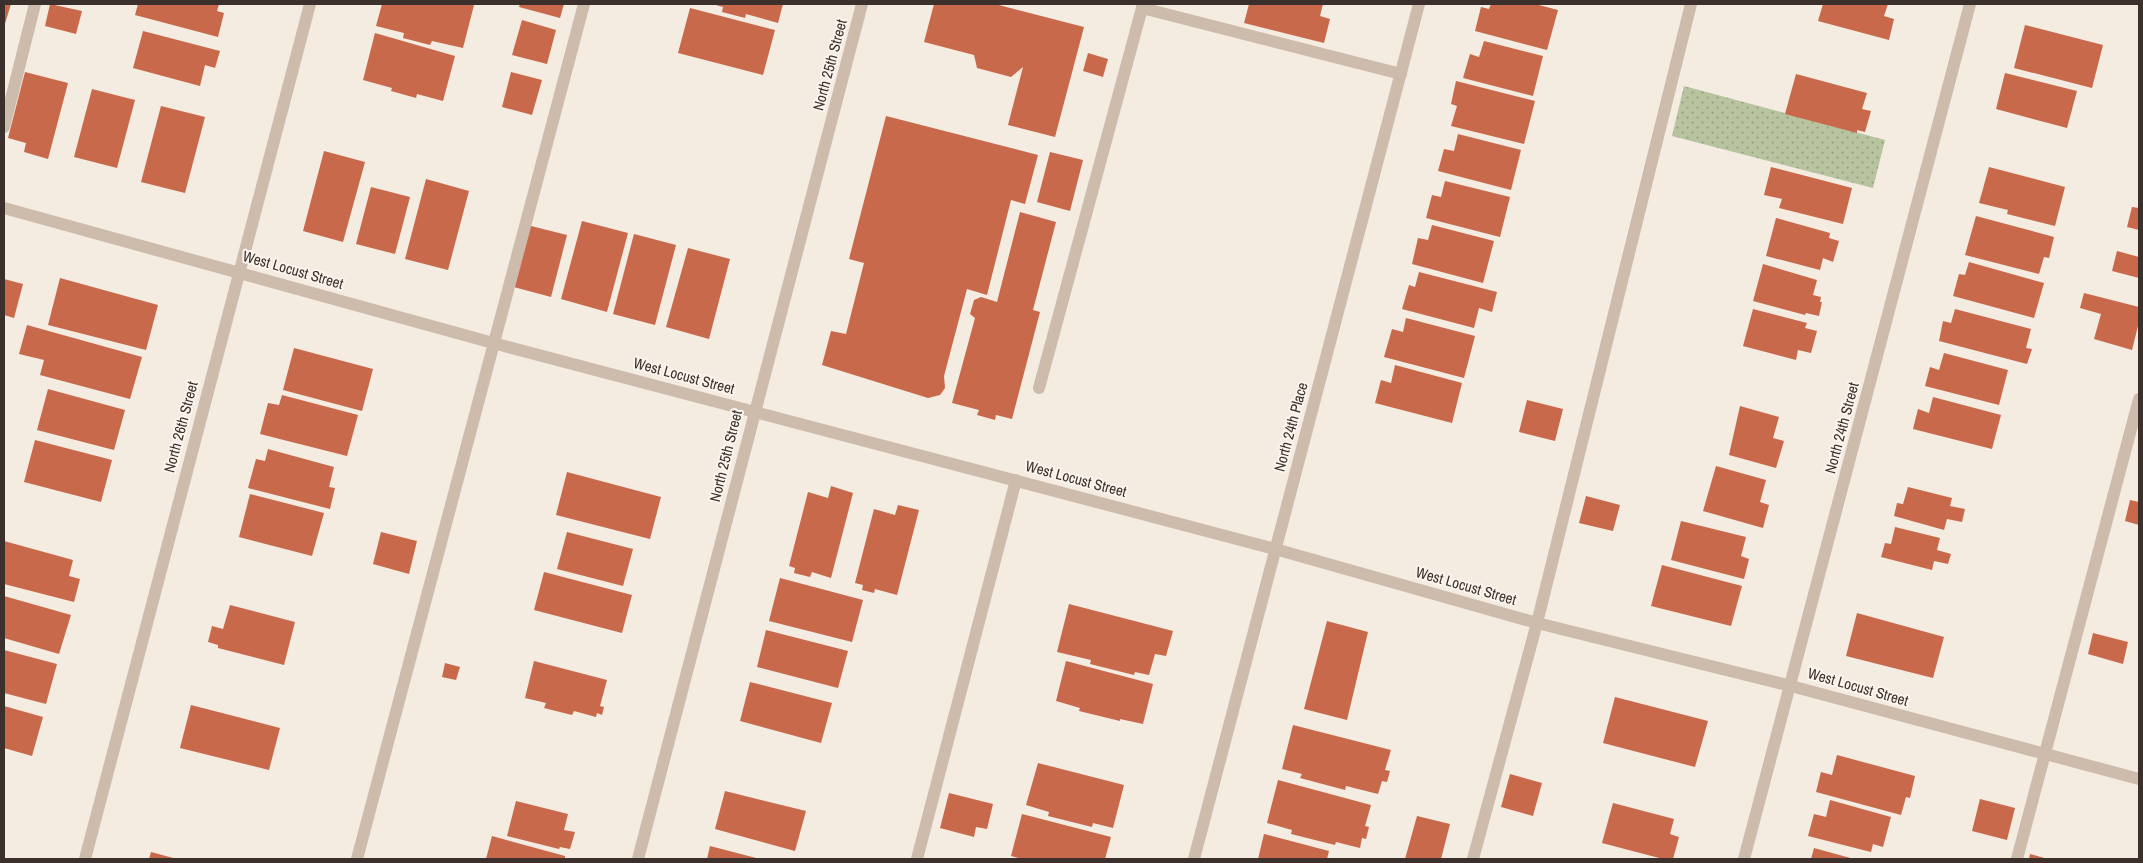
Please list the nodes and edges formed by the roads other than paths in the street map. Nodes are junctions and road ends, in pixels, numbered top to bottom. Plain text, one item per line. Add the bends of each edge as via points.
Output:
1 (35, 4) edge
2 (310, 4) edge
3 (584, 4) edge
4 (862, 4) edge
5 (1419, 4) edge
6 (1691, 4) edge
7 (1970, 4) edge
8 (1142, 6) edge
9 (1401, 74) junction
10 (4, 127) edge
11 (4, 208) edge
12 (238, 272) junction
13 (493, 343) junction
14 (1038, 388) dead end
15 (2139, 399) edge
16 (754, 412) junction
17 (1016, 480) junction
18 (1276, 549) junction
19 (1537, 623) junction
20 (1791, 686) junction
21 (2044, 755) junction
22 (2139, 779) edge
23 (85, 859) edge
24 (357, 859) edge
25 (638, 859) edge
26 (917, 859) edge
27 (1194, 859) edge
28 (1473, 859) edge
29 (1744, 859) edge
30 (2017, 859) edge

1 - 10 street
2 - 12 street, North 26th Street
3 - 13 street
4 - 16 street, North 25th Street
5 - 9 street, North 24th Place
6 - 19 street
7 - 20 street, North 24th Street
8 - 9 street
8 - 14 street
9 - 18 street, North 24th Place
11 - 12 street, West Locust Street
12 - 13 street, West Locust Street
12 - 23 street, North 26th Street
13 - 16 street, West Locust Street
13 - 24 street
15 - 21 street
16 - 17 street, West Locust Street
16 - 25 street, North 25th Street
17 - 18 street, West Locust Street
17 - 26 street
18 - 19 street, West Locust Street
18 - 27 street, North 24th Place
19 - 20 street, West Locust Street
19 - 28 street
20 - 21 street, West Locust Street
20 - 29 street, North 24th Street
21 - 22 street, West Locust Street
21 - 30 street

